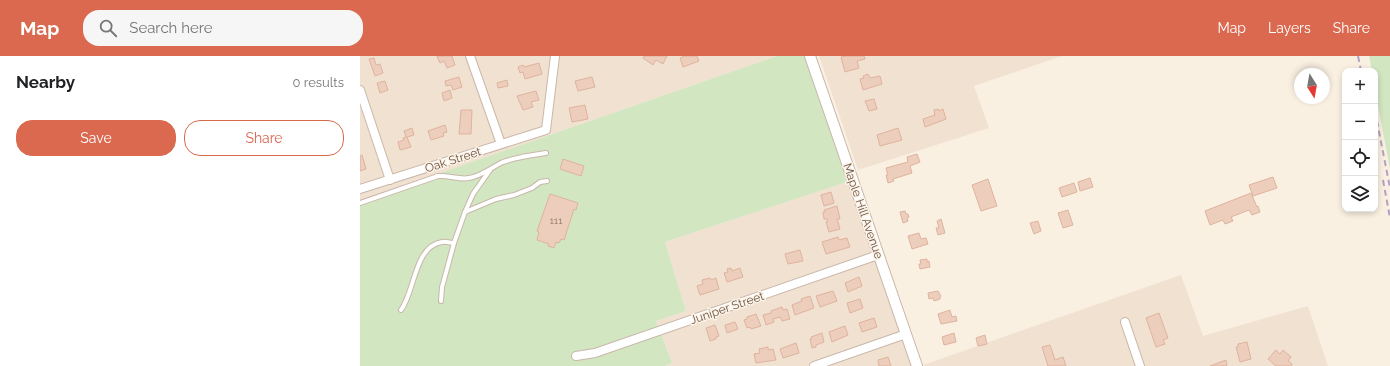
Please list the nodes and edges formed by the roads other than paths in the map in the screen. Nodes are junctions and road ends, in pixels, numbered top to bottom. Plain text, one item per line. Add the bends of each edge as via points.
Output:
1 (470, 56) edge
2 (555, 56) edge
3 (810, 56) edge
4 (360, 90) edge
5 (501, 144) junction
6 (546, 153) dead end
7 (492, 168) junction
8 (390, 180) junction
9 (547, 181) dead end
10 (360, 189) edge
11 (360, 203) edge
12 (465, 212) junction
13 (454, 243) junction
14 (878, 256) junction
15 (442, 301) dead end
16 (401, 310) dead end
17 (1125, 322) dead end
18 (906, 334) junction
19 (576, 356) dead end
20 (814, 366) edge
21 (917, 366) edge
22 (1140, 366) edge

1 - 5 street
2 - 5 street, Oak Street via 546,130
3 - 14 street, Maple Hill Avenue
4 - 8 street
5 - 8 street, Oak Street
6 - 7 lane via 517,158
7 - 11 lane via 468,178 438,176
7 - 12 lane via 473,194
8 - 10 street, Oak Street
9 - 12 lane
12 - 13 lane
13 - 15 lane via 442,287
13 - 16 lane via 437,243 422,256
14 - 18 street, Maple Hill Avenue
14 - 19 street, Juniper Street via 595,353
17 - 22 street
18 - 20 street
18 - 21 street, Maple Hill Avenue

